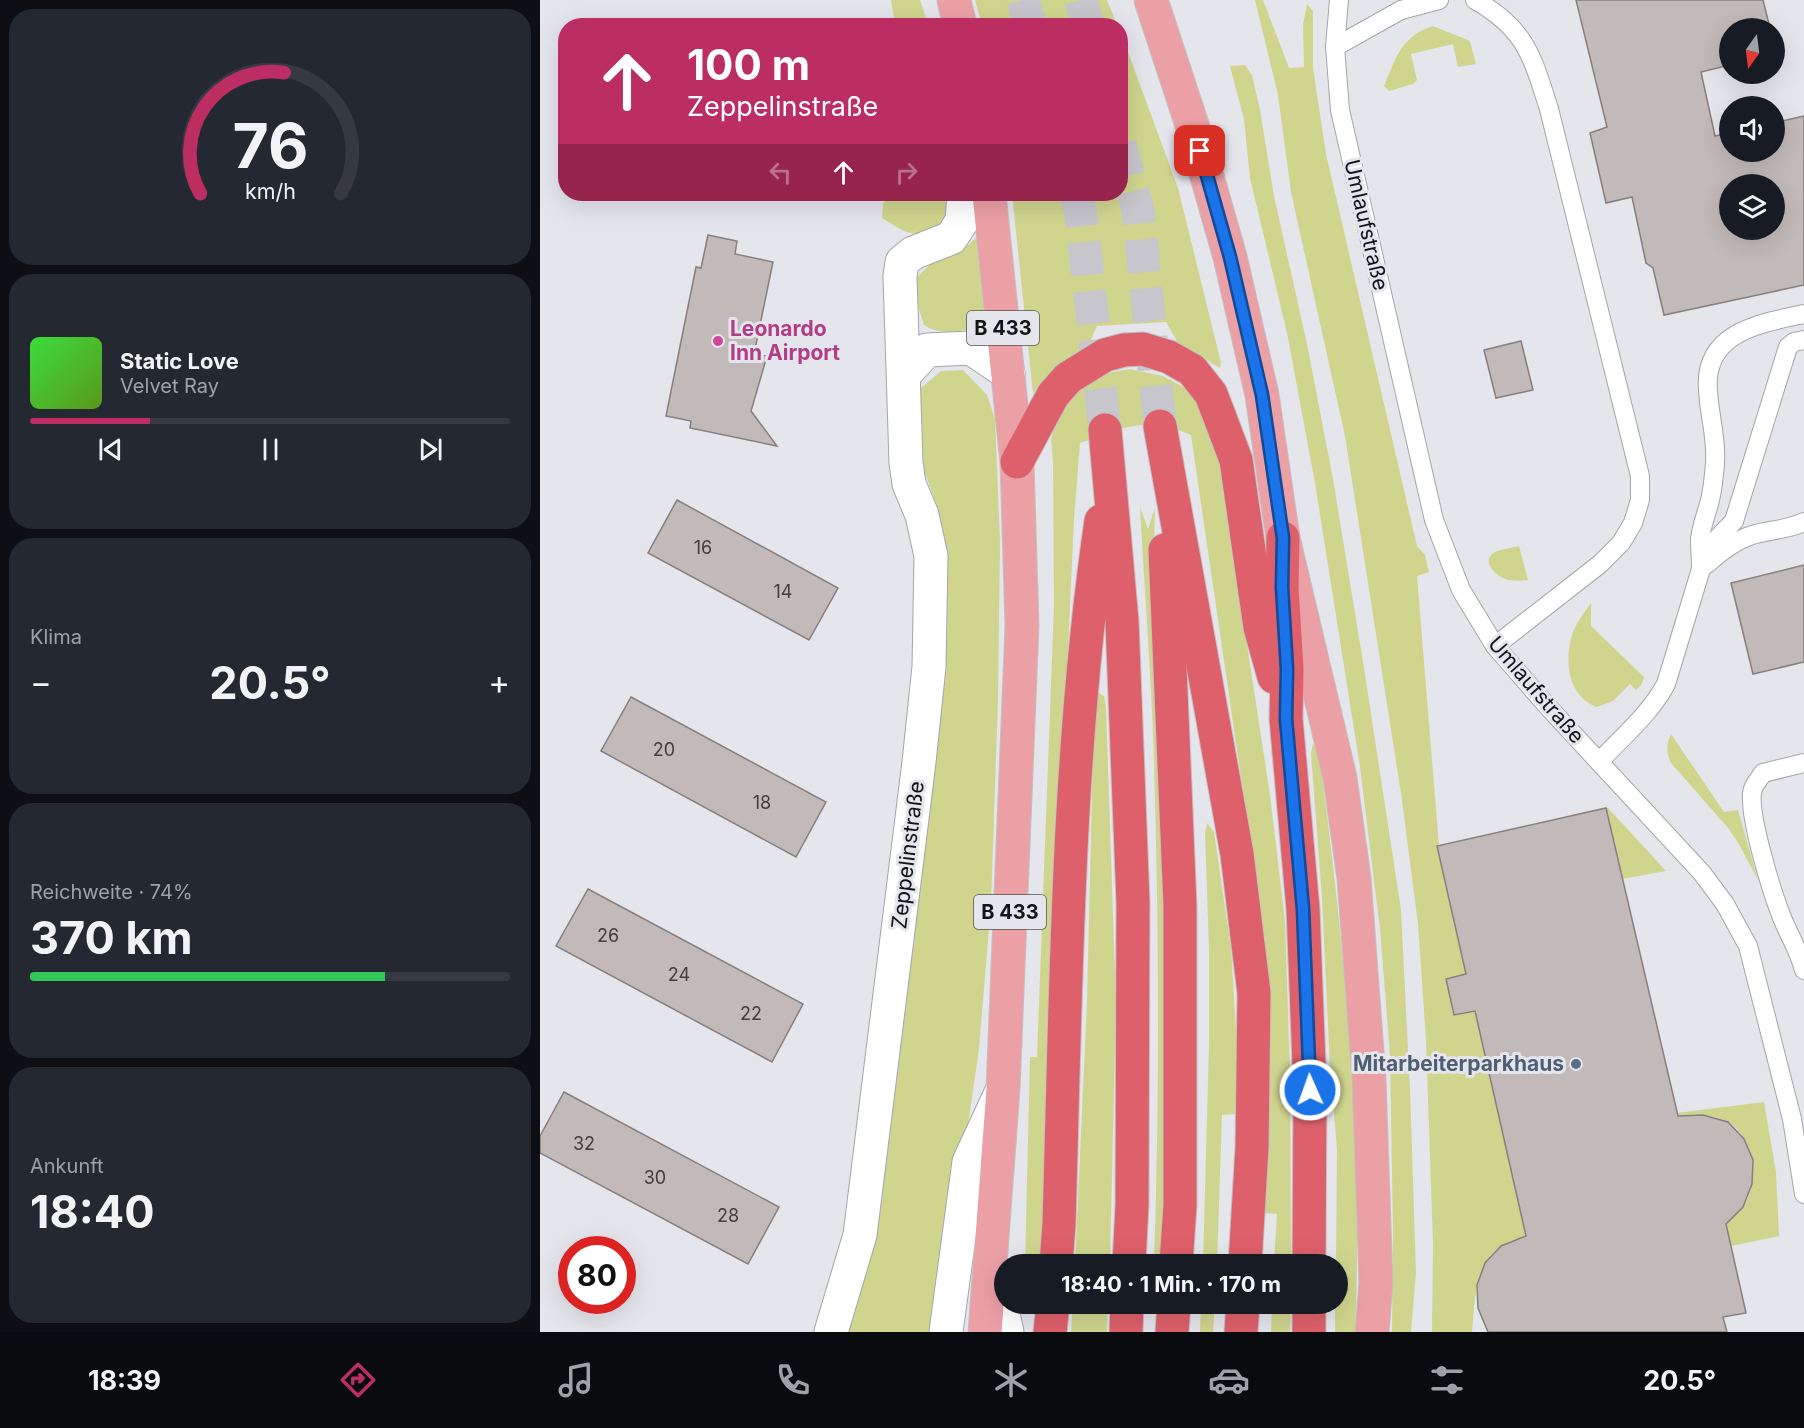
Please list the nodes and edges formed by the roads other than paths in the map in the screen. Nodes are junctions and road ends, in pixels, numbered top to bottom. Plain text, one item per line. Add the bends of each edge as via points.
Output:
1 (954, 0) edge
2 (1151, 0) edge
3 (1339, 0) edge
4 (1439, 0) edge
5 (1475, 0) edge
6 (958, 18) edge
7 (1335, 47) junction
8 (963, 201) edge
9 (990, 201) edge
10 (1804, 314) edge
11 (1804, 340) edge
12 (1008, 373) junction
13 (904, 375) junction
14 (1105, 430) tunnel mouth
15 (1017, 462) junction
16 (1109, 463) junction
17 (1804, 522) edge
18 (1283, 538) junction
19 (1701, 569) junction
20 (1495, 646) junction
21 (1286, 719) junction
22 (1599, 762) junction
23 (1804, 763) edge
24 (1804, 970) edge
25 (1003, 1089) junction
26 (1804, 1194) edge
27 (990, 1254) junction
28 (1057, 1254) edge
29 (1130, 1254) edge
30 (1177, 1254) edge
31 (1246, 1254) edge
32 (1309, 1254) edge
33 (1052, 1314) edge
34 (1127, 1314) edge
35 (1173, 1314) edge
36 (1242, 1314) edge
37 (1309, 1314) edge
38 (831, 1332) edge
39 (946, 1332) edge
40 (985, 1332) edge
41 (1007, 1332) edge
42 (1050, 1332) edge
43 (1126, 1332) edge
44 (1172, 1332) edge
45 (1241, 1332) edge
46 (1309, 1332) edge
47 (1372, 1332) edge

1 - 6 main road
2 - 18 main road via 1230,257 1262,395
3 - 7 lane, Umlaufstraße
4 - 7 lane via 1401,10
5 - 20 lane via 1496,12 1518,33 1534,63 1549,109 1640,476 1640,500 1633,523 1620,543 1600,564
7 - 20 lane, Umlaufstraße via 1340,110 1434,520 1461,590
8 - 13 street, Zeppelinstraße via 962,221 951,238 913,253 902,262
9 - 12 main road, B 433
10 - 19 lane via 1739,331 1714,358 1707,376 1707,391 1716,444 1715,463 1700,538
11 - 19 lane via 1788,347 1734,520 1715,541
12 - 13 street via 971,348 927,350
12 - 15 main road, B 433
13 - 38 street, Zeppelinstraße via 909,484 922,515 931,556 928,667 860,1235
14 - 16 highway
15 - 21 highway via 1053,395 1068,378 1105,355 1143,349 1192,370 1211,394 1236,460 1260,627
15 - 25 main road, B 433 via 1022,626
16 - 28 highway via 1090,597 1072,819
16 - 29 highway via 1122,621 1133,902
17 - 19 lane via 1738,541
18 - 21 highway
18 - 47 main road via 1340,778 1354,878 1369,1079 1376,1283
19 - 22 lane via 1666,684 1647,711
20 - 22 lane, Umlaufstraße
21 - 32 highway via 1304,931 1310,1090
22 - 26 lane, Umlaufstraße via 1702,873 1748,946 1792,1119
23 - 24 lane via 1763,773 1753,788 1751,807 1781,916
25 - 27 main road, B 433
25 - 39 street via 969,1162
27 - 40 main road, B 433
27 - 41 street
30 - 31 highway via 1180,905 1160,426 1237,854 1254,993
33 - 42 highway
34 - 43 highway
35 - 44 highway
36 - 45 highway
37 - 46 highway

